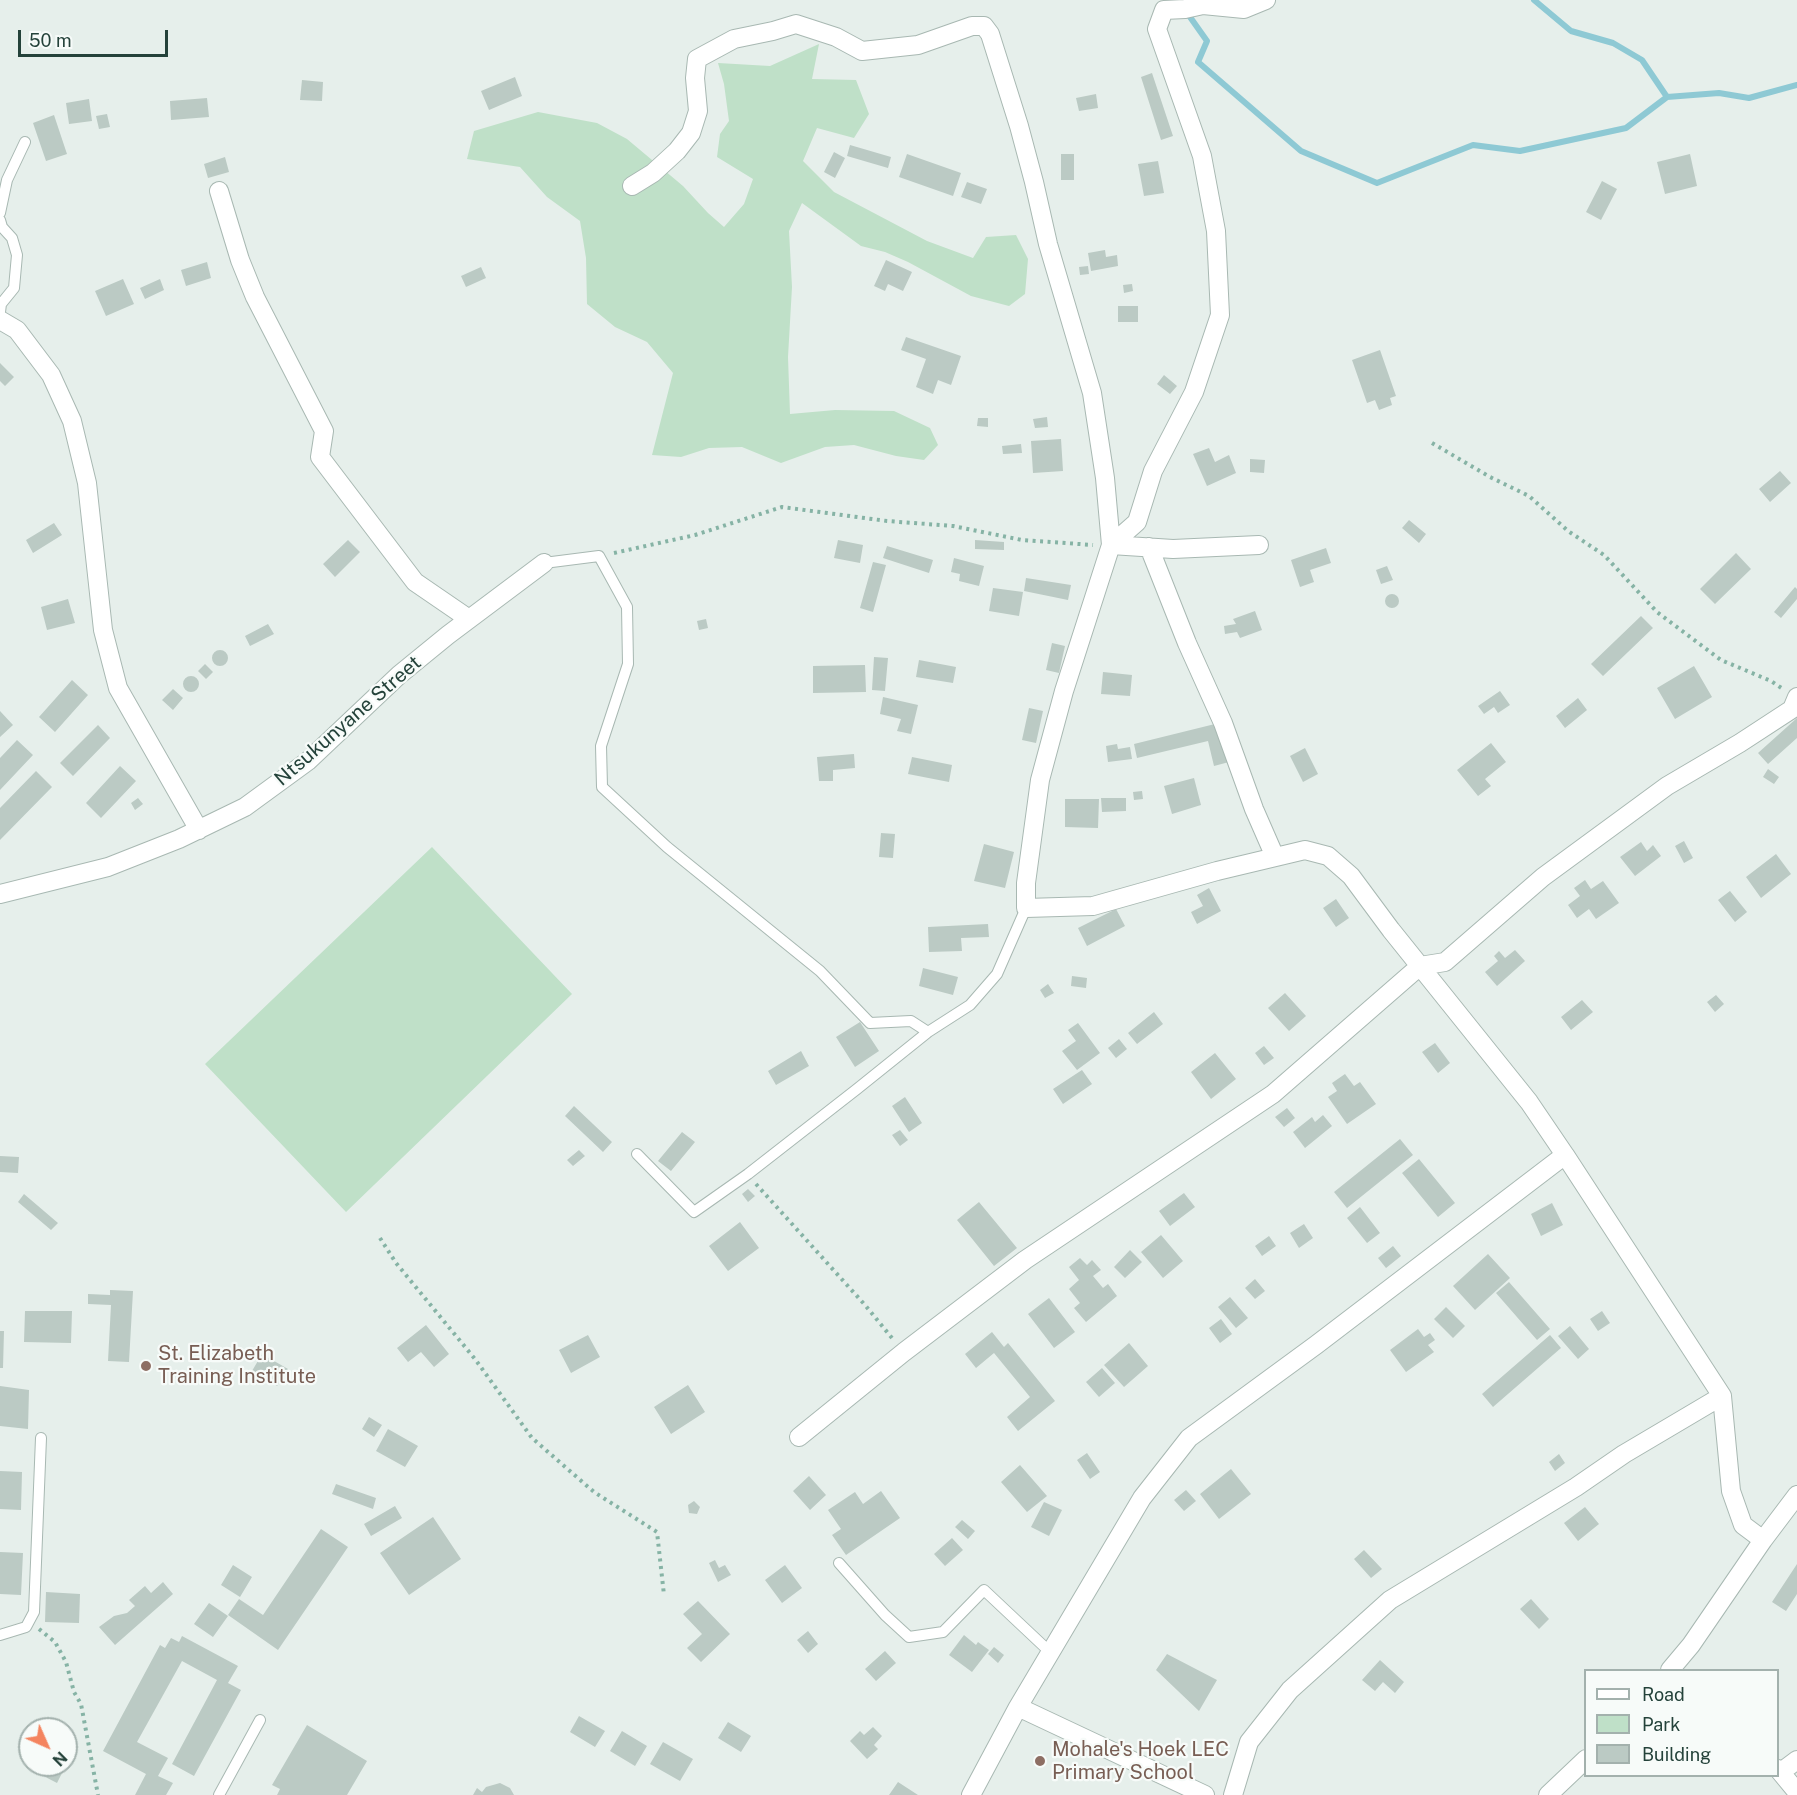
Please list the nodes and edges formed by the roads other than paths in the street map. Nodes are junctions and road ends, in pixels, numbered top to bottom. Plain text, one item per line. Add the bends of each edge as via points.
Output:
1 (1266, 0) edge
2 (25, 142) dead end
3 (632, 186) dead end
4 (219, 191) dead end
5 (0, 213) edge
6 (0, 220) edge
7 (0, 312) edge
8 (0, 320) edge
9 (1111, 545) junction
10 (1258, 545) dead end
11 (1149, 547) junction
12 (544, 563) joint
13 (469, 619) junction
14 (1797, 697) edge
15 (199, 830) junction
16 (1275, 857) junction
17 (1, 892) edge
18 (1026, 908) junction
19 (1420, 966) junction
20 (928, 1032) junction
21 (637, 1154) dead end
22 (1565, 1155) junction
23 (1722, 1396) junction
24 (799, 1437) dead end
25 (41, 1438) dead end
26 (1797, 1495) edge
27 (1763, 1540) junction
28 (839, 1563) dead end
29 (0, 1635) edge
30 (1051, 1653) junction
31 (1672, 1669) edge
32 (1018, 1707) junction
33 (260, 1720) dead end
34 (1797, 1760) edge
35 (1584, 1761) edge
36 (1785, 1772) edge
37 (1797, 1792) edge
38 (219, 1795) edge
39 (971, 1795) edge
40 (1205, 1795) edge
41 (1233, 1795) edge
42 (1548, 1795) edge

1 - 9 street via 1244,9 1203,5 1164,10 1157,29 1202,156 1216,231 1220,315 1194,392 1153,471 1137,522
2 - 5 lane via 7,180
3 - 9 street via 653,173 691,133 698,111 697,59 734,39 796,24 836,37 862,51 918,45 972,26 984,26 990,34 1019,126 1048,244 1092,393
4 - 13 street via 255,297 324,431 320,457 415,582
6 - 7 lane via 17,255 14,288
8 - 15 street via 17,330 51,375 72,421 87,483 103,630 118,688
9 - 11 street
9 - 18 street via 1040,780
10 - 11 street
11 - 16 street
12 - 13 street, Ntsukunyane Street
12 - 20 lane via 599,556 627,607 628,664 601,746 602,787 667,847 820,971 870,1023 911,1021
13 - 15 street, Ntsukunyane Street via 399,675 308,761 245,807
14 - 19 street via 1792,709 1667,786 1543,877 1445,962
15 - 17 street, Ntsukunyane Street via 108,867
16 - 18 street via 1093,906
16 - 19 street via 1305,850 1328,856 1351,876
18 - 20 lane via 997,974 970,1005
19 - 22 street via 1529,1102
19 - 24 street via 1273,1094 1025,1260
20 - 21 lane via 694,1212
22 - 23 street
22 - 30 street via 1189,1438 1142,1498
23 - 27 street via 1731,1491 1743,1525
23 - 41 street via 1390,1600 1290,1690 1249,1742
25 - 29 lane via 34,1612 26,1627
26 - 27 street
27 - 31 street
28 - 30 lane via 909,1637 944,1632 984,1590
30 - 32 street
32 - 39 street
32 - 40 street
33 - 38 lane
34 - 36 street
35 - 42 street
36 - 37 street

